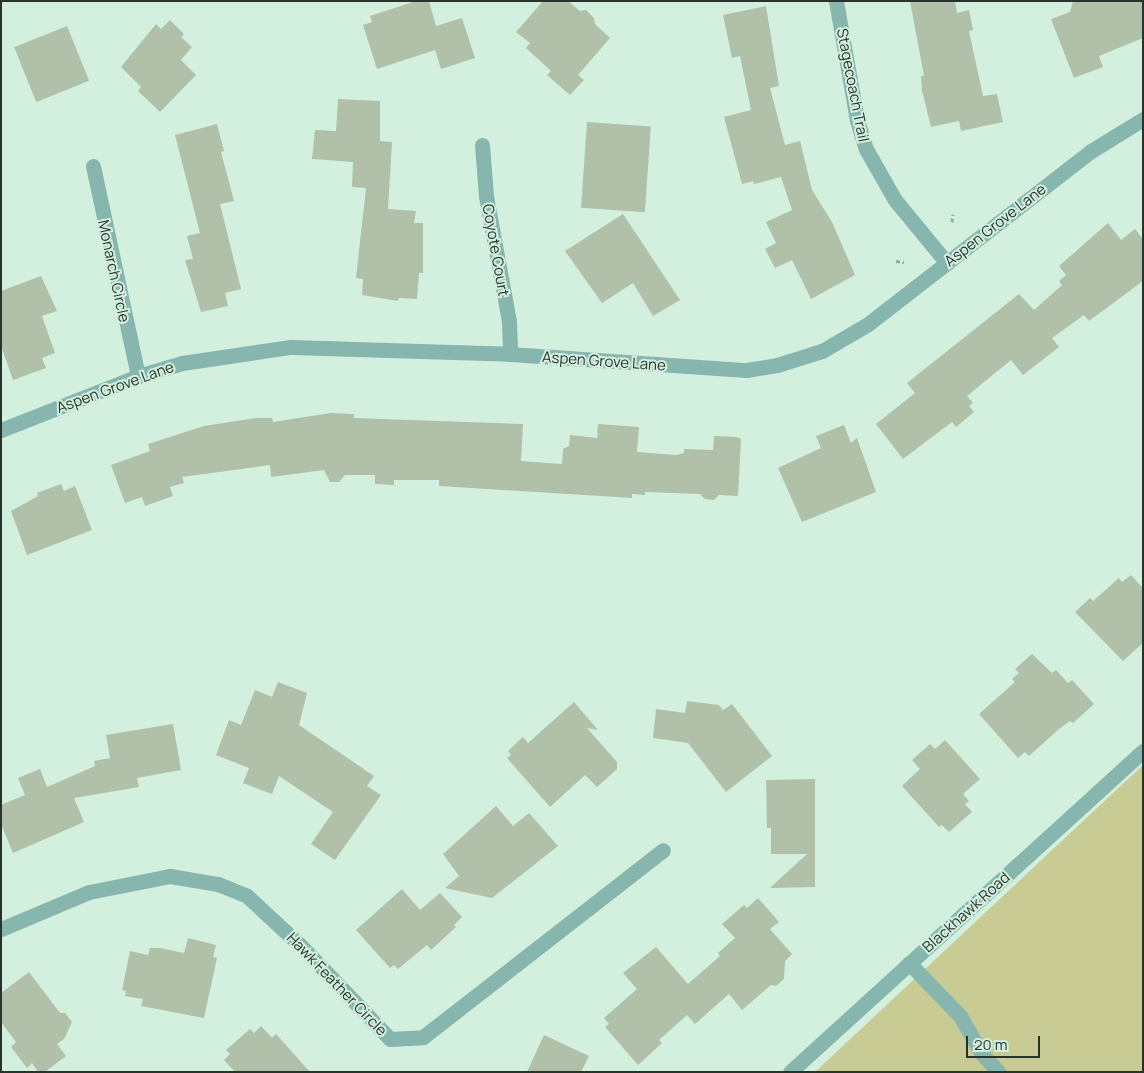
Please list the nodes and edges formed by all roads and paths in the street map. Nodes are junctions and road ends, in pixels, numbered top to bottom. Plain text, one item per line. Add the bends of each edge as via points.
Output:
1 (836, 1) edge
2 (1143, 119) edge
3 (482, 145) dead end
4 (93, 166) dead end
5 (953, 214) dead end
6 (952, 222) dead end
7 (896, 261) dead end
8 (904, 262) dead end
9 (947, 263) junction
10 (510, 354) junction
11 (138, 376) junction
12 (1, 430) edge
13 (1143, 751) edge
14 (663, 850) dead end
15 (1, 929) edge
16 (909, 963) junction
17 (790, 1072) edge
18 (999, 1072) edge

1 - 9 street, Stagecoach Trail via 857,120 866,149 895,200
2 - 9 street, Aspen Grove Lane via 1092,151
3 - 10 street, Coyote Court via 486,196 509,321
4 - 11 street, Monarch Circle
5 - 6 path
7 - 8 path
9 - 10 street, Aspen Grove Lane via 868,324 822,351 777,365 746,370
10 - 11 street, Aspen Grove Lane via 291,347 201,360
11 - 12 street, Aspen Grove Lane
13 - 16 street, Blackhawk Road
14 - 15 street, Hawk Feather Circle via 423,1037 390,1039 300,945 247,896 218,884 170,876 89,892
16 - 17 street, Blackhawk Road
16 - 18 street via 960,1016 982,1054

